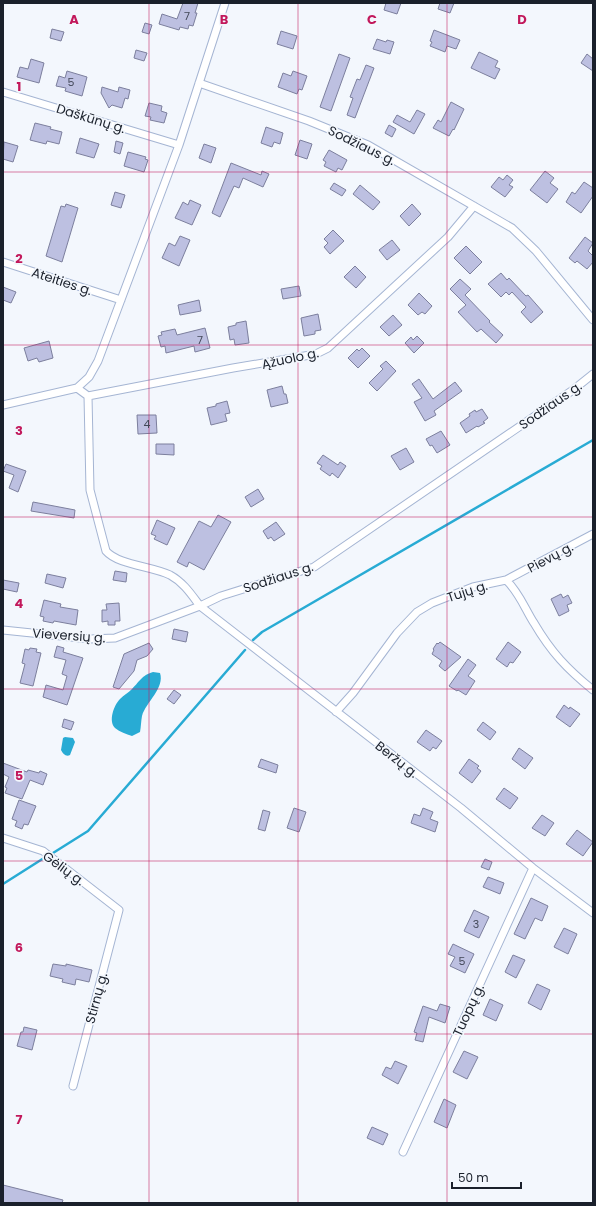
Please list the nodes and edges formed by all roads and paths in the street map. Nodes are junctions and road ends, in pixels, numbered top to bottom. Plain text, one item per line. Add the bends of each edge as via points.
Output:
1 (225, 3) edge
2 (199, 83) junction
3 (3, 92) edge
4 (179, 145) junction
5 (474, 206) junction
6 (3, 262) edge
7 (121, 300) junction
8 (593, 320) edge
9 (593, 374) edge
10 (77, 388) junction
11 (88, 396) junction
12 (3, 405) edge
13 (593, 534) edge
14 (506, 580) junction
15 (200, 606) junction
16 (3, 630) edge
17 (593, 690) edge
18 (336, 712) junction
19 (3, 838) edge
20 (533, 868) junction
21 (119, 910) joint
22 (593, 913) edge
23 (73, 1086) dead end
24 (403, 1152) dead end

1 - 2 street
2 - 4 street
2 - 5 street, Sodžiaus g. via 309,121 368,145
3 - 4 street, Daškūnų g.
4 - 7 street
5 - 8 street, Sodžiaus g. via 512,228 536,251
5 - 11 street, Ąžuolo g. via 448,237 328,348 316,354
6 - 7 street, Ateities g.
7 - 10 street via 98,361
9 - 15 street, Sodžiaus g. via 314,567 239,590
10 - 11 street
10 - 12 street
11 - 15 street via 90,490 106,551 118,559 170,575 187,587
13 - 14 street, Pievų g.
14 - 17 street via 513,586 555,655
14 - 18 street, Tujų g. via 473,587 432,603 417,612 397,633
15 - 16 street, Vieversių g. via 115,638 90,639
15 - 18 street, Beržų g.
18 - 20 street, Beržų g. via 461,808
19 - 21 street, Gėlių g. via 43,851
20 - 22 street, Beržų g.
20 - 24 street, Tuopų g.
21 - 23 street, Stirnų g.

